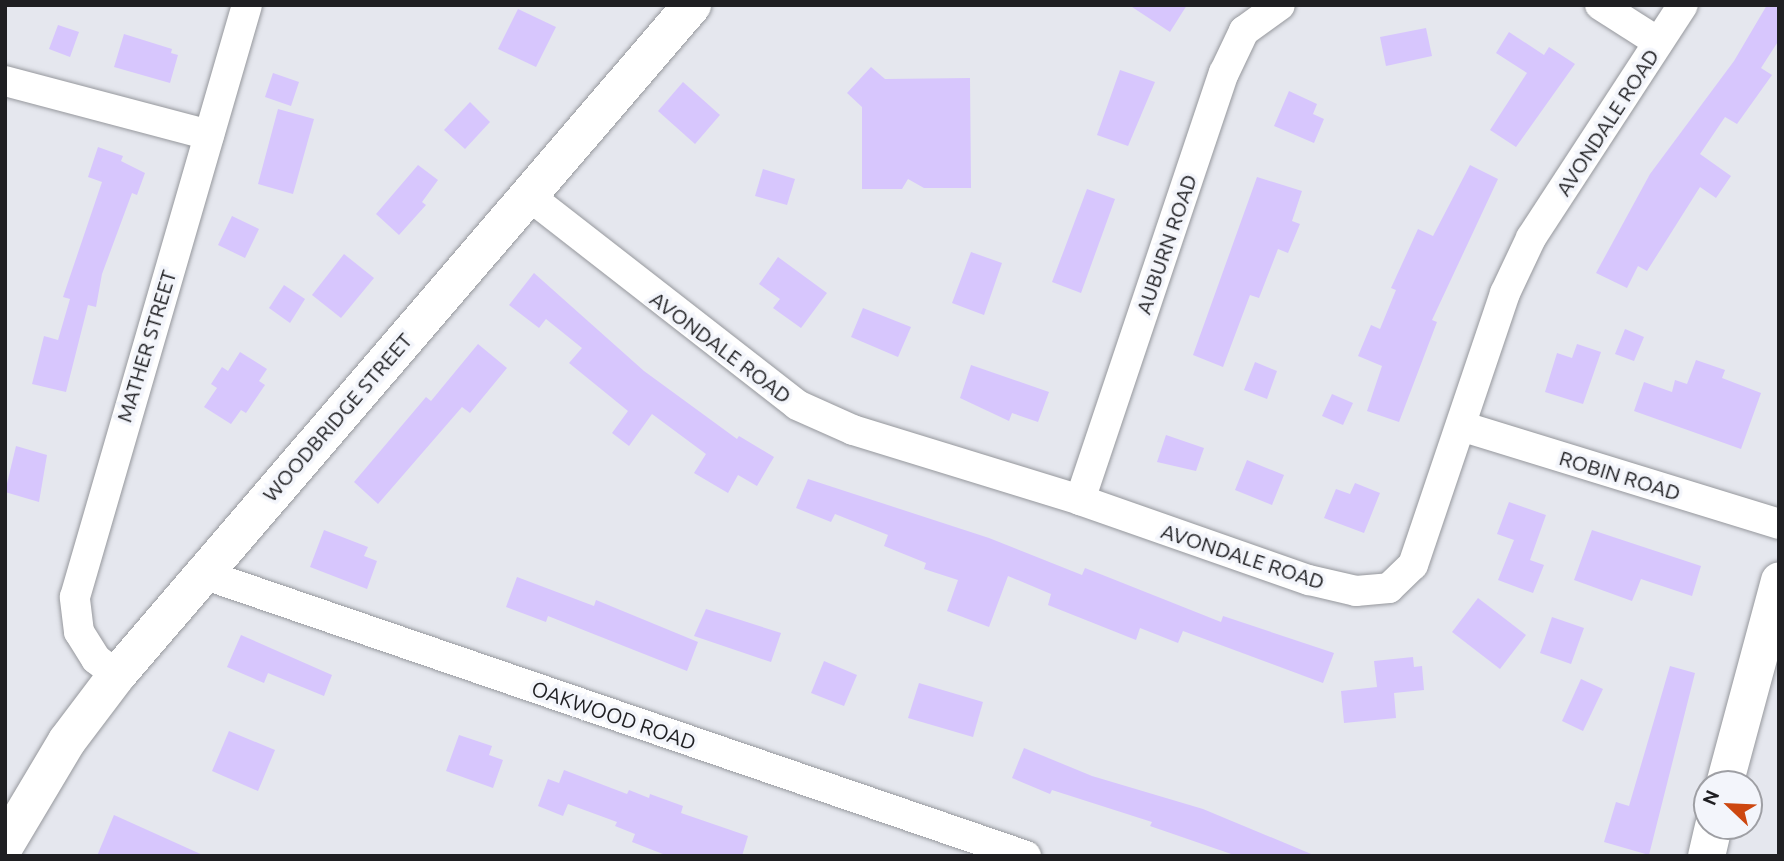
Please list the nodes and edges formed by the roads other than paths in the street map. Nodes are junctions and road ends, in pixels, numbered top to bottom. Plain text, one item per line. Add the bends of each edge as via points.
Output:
1 (247, 5) edge
2 (692, 5) edge
3 (1280, 5) edge
4 (1600, 5) edge
5 (1683, 5) edge
6 (1658, 42) junction
7 (5, 81) edge
8 (209, 135) junction
9 (529, 196) junction
10 (1461, 426) junction
11 (1080, 500) junction
12 (1779, 524) edge
13 (203, 573) junction
14 (1779, 580) edge
15 (117, 675) junction
16 (1728, 770) edge
17 (5, 845) edge
18 (1026, 856) edge

1 - 8 street, MATHER STREET
2 - 9 main road, WOODBRIDGE STREET
3 - 11 street, AUBURN ROAD via 1244,31 1224,74
4 - 6 street
5 - 6 street, AVONDALE ROAD
6 - 10 street, AVONDALE ROAD via 1531,239 1505,293
7 - 8 street
8 - 15 street, MATHER STREET via 75,597 79,632 96,659
9 - 11 street, AVONDALE ROAD via 797,405 853,430
9 - 13 main road, WOODBRIDGE STREET
10 - 11 street, AVONDALE ROAD via 1413,565 1389,588 1356,592 1309,580
10 - 12 street, ROBIN ROAD
13 - 15 main road, WOODBRIDGE STREET
13 - 18 street, OAKWOOD ROAD
14 - 16 street
15 - 17 main road, WOODBRIDGE STREET via 67,741

